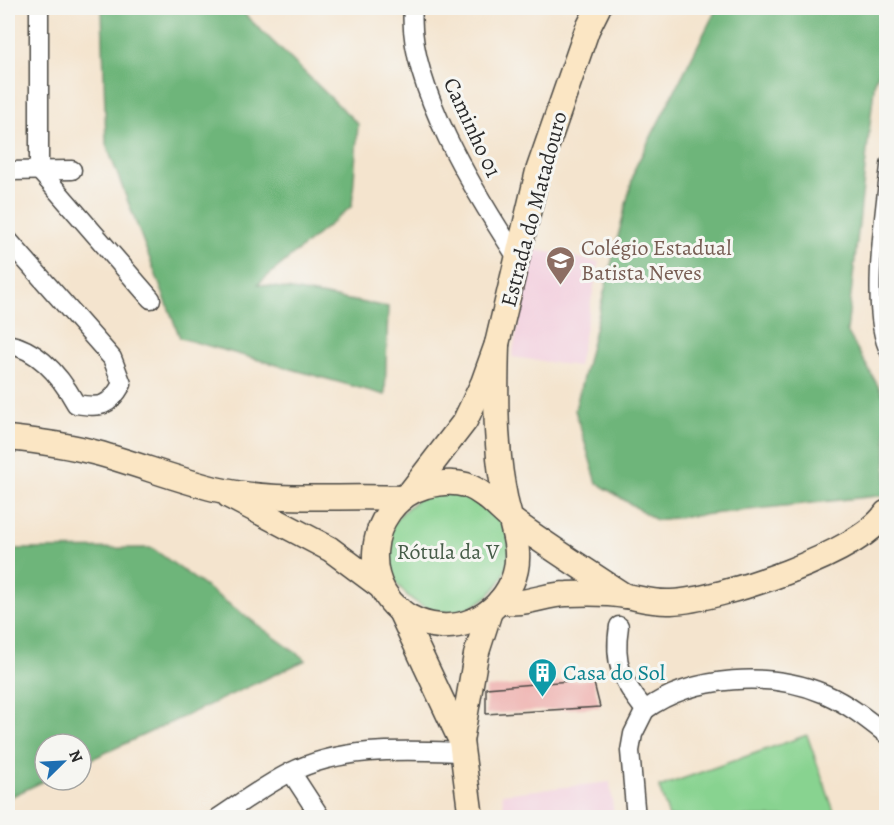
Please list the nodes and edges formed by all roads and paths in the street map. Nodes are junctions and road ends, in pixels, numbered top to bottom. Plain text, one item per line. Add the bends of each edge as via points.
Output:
1 (39, 8) edge
2 (413, 8) edge
3 (598, 8) edge
4 (886, 162) edge
5 (39, 170) junction
6 (72, 170) dead end
7 (8, 171) edge
8 (8, 240) edge
9 (518, 259) junction
10 (151, 299) dead end
11 (8, 344) edge
12 (497, 344) junction
13 (886, 354) edge
14 (8, 438) edge
15 (216, 489) junction
16 (406, 494) junction
17 (886, 516) edge
18 (512, 519) junction
19 (381, 587) junction
20 (625, 596) junction
21 (495, 606) junction
22 (399, 609) junction
23 (619, 626) dead end
24 (645, 710) junction
25 (886, 734) edge
26 (462, 747) junction
27 (291, 772) junction
28 (218, 818) edge
29 (321, 818) edge
30 (471, 818) edge
31 (636, 818) edge

1 - 5 street
2 - 9 street, Caminho 01 via 415,51 432,100 475,189
3 - 9 main road, Estrada do Matadouro via 538,171
4 - 13 lane via 876,307
5 - 6 street
5 - 7 street
5 - 10 street
8 - 11 street via 112,358 122,384 107,403 97,407 76,404 47,365
9 - 12 main road, Estrada do Matadouro
12 - 16 main road, Estrada do Matadouro via 465,421
12 - 18 main road, Estrada do Matadouro via 498,445 506,504
14 - 15 main road via 51,442 97,453
15 - 16 main road via 306,499
15 - 19 main road via 330,549
16 - 18 main road via 439,483 467,486 492,499
16 - 19 main road via 384,516 375,539 374,564
17 - 20 main road via 864,533 809,563 729,591 670,602
18 - 20 main road
18 - 21 main road via 517,556 513,580
19 - 22 main road
20 - 21 main road via 556,594
21 - 22 main road via 464,624 435,626
21 - 26 main road via 476,655
22 - 26 main road
23 - 24 street via 619,670
24 - 25 street via 662,698 694,687 773,681 825,694 860,713
24 - 31 street via 633,734 630,751
26 - 27 street via 360,753
26 - 30 main road
27 - 28 street
27 - 29 street

